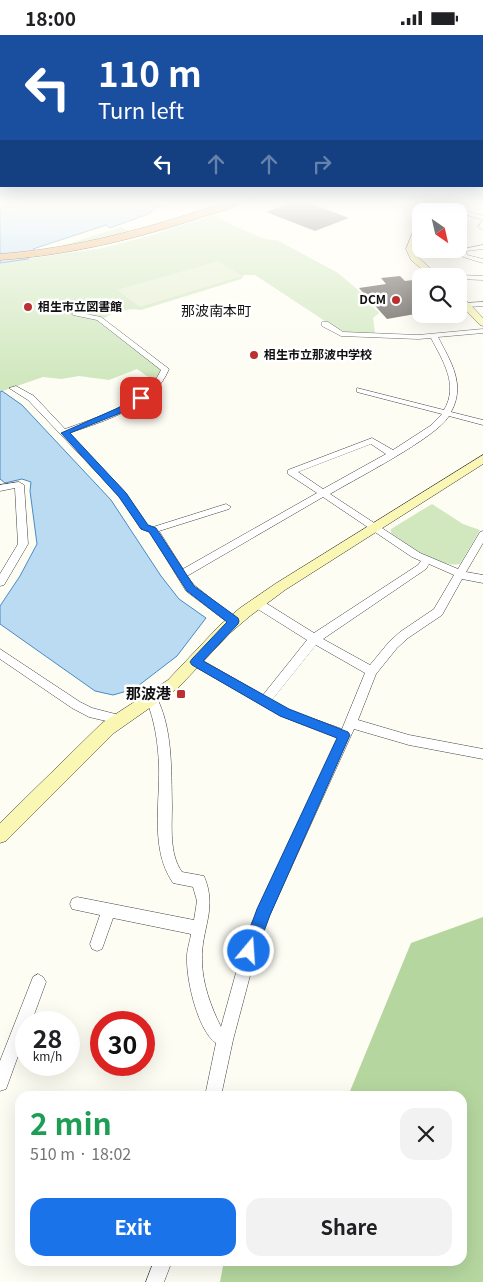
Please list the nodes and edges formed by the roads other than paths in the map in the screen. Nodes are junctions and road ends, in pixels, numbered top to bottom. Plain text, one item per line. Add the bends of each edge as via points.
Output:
1 (467, 277) edge
2 (483, 278) edge
3 (483, 304) edge
4 (467, 305) joint
5 (75, 314) dead end
6 (483, 323) edge
7 (325, 324) dead end
8 (483, 331) edge
9 (434, 336) junction
10 (13, 388) dead end
11 (360, 390) dead end
12 (446, 414) junction
13 (483, 423) edge
14 (65, 433) junction
15 (393, 454) junction
16 (482, 461) edge
17 (0, 488) edge
18 (323, 494) junction
19 (226, 507) dead end
20 (375, 528) junction
21 (153, 530) junction
22 (483, 534) edge
23 (426, 561) junction
24 (460, 572) junction
25 (182, 573) junction
26 (483, 579) edge
27 (0, 583) edge
28 (257, 603) junction
29 (234, 621) junction
30 (314, 639) junction
31 (0, 653) edge
32 (196, 662) junction
33 (372, 671) junction
34 (152, 699) junction
35 (265, 701) junction
36 (119, 719) junction
37 (347, 729) junction
38 (483, 754) edge
39 (2, 830) edge
40 (77, 904) dead end
41 (109, 910) junction
42 (199, 929) junction
43 (97, 944) dead end
44 (38, 982) dead end
45 (225, 1040) junction
46 (4, 1059) edge
47 (0, 1083) edge
48 (214, 1091) edge
49 (161, 1266) edge
50 (155, 1282) edge

1 - 2 street
3 - 4 street
4 - 6 street
5 - 14 street via 99,318 165,369 157,383 141,398
7 - 9 street via 341,334
8 - 9 street
9 - 12 street via 455,378 453,398
10 - 14 street via 31,398
11 - 12 street
12 - 13 street
12 - 15 street via 426,434
14 - 21 street via 123,495 144,527
15 - 18 street
15 - 18 street via 372,441 292,472
16 - 20 street
17 - 27 street via 19,485 23,543
18 - 20 street
18 - 25 street
19 - 21 street
20 - 23 street
20 - 28 street
21 - 25 street
22 - 24 street
23 - 24 street
23 - 30 street via 422,567
24 - 26 street
24 - 33 street via 438,612 404,635
25 - 29 street via 190,588
28 - 29 street
28 - 30 street
29 - 32 street
30 - 33 street
30 - 35 street
31 - 36 street via 76,705 89,712
32 - 34 street
32 - 35 street
33 - 37 street
34 - 36 street
34 - 42 street via 160,719 165,766 165,834 171,869 178,877 199,881 204,901
35 - 37 street via 284,713
36 - 39 street
37 - 38 street
37 - 45 street via 254,933
40 - 41 street
41 - 42 street
41 - 43 street
42 - 45 street via 194,960 202,1004 215,1033
44 - 46 street
45 - 48 street
46 - 47 street
49 - 50 street

